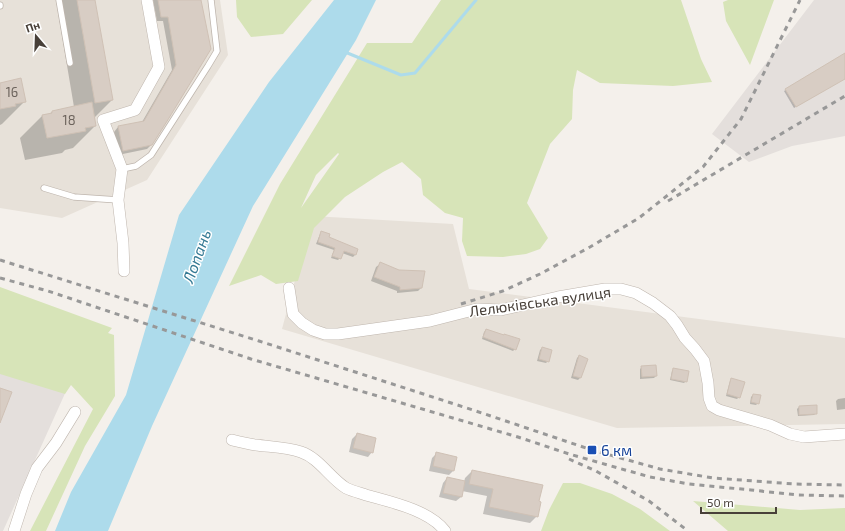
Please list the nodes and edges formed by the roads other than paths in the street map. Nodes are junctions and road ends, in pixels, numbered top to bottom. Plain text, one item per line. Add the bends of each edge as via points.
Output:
1 (59, 0) edge
2 (147, 0) edge
3 (211, 0) edge
4 (70, 63) dead end
5 (122, 169) junction
6 (44, 188) dead end
7 (118, 200) junction
8 (124, 271) dead end
9 (288, 288) dead end
10 (75, 412) dead end
11 (845, 434) edge
12 (232, 440) dead end
13 (14, 531) edge
14 (445, 531) edge

1 - 4 lane
2 - 5 street via 159,67 135,110 102,120
3 - 5 lane via 217,51 151,155 136,166
5 - 7 street
6 - 7 lane via 74,197
7 - 8 street
9 - 11 street, Лелюківська вулиця via 293,314 313,330 325,334 430,321 477,308 501,310 605,289 636,293 670,316 704,361 712,406 804,437
10 - 13 street via 38,468
12 - 14 street via 286,447 303,452 347,488 423,514

